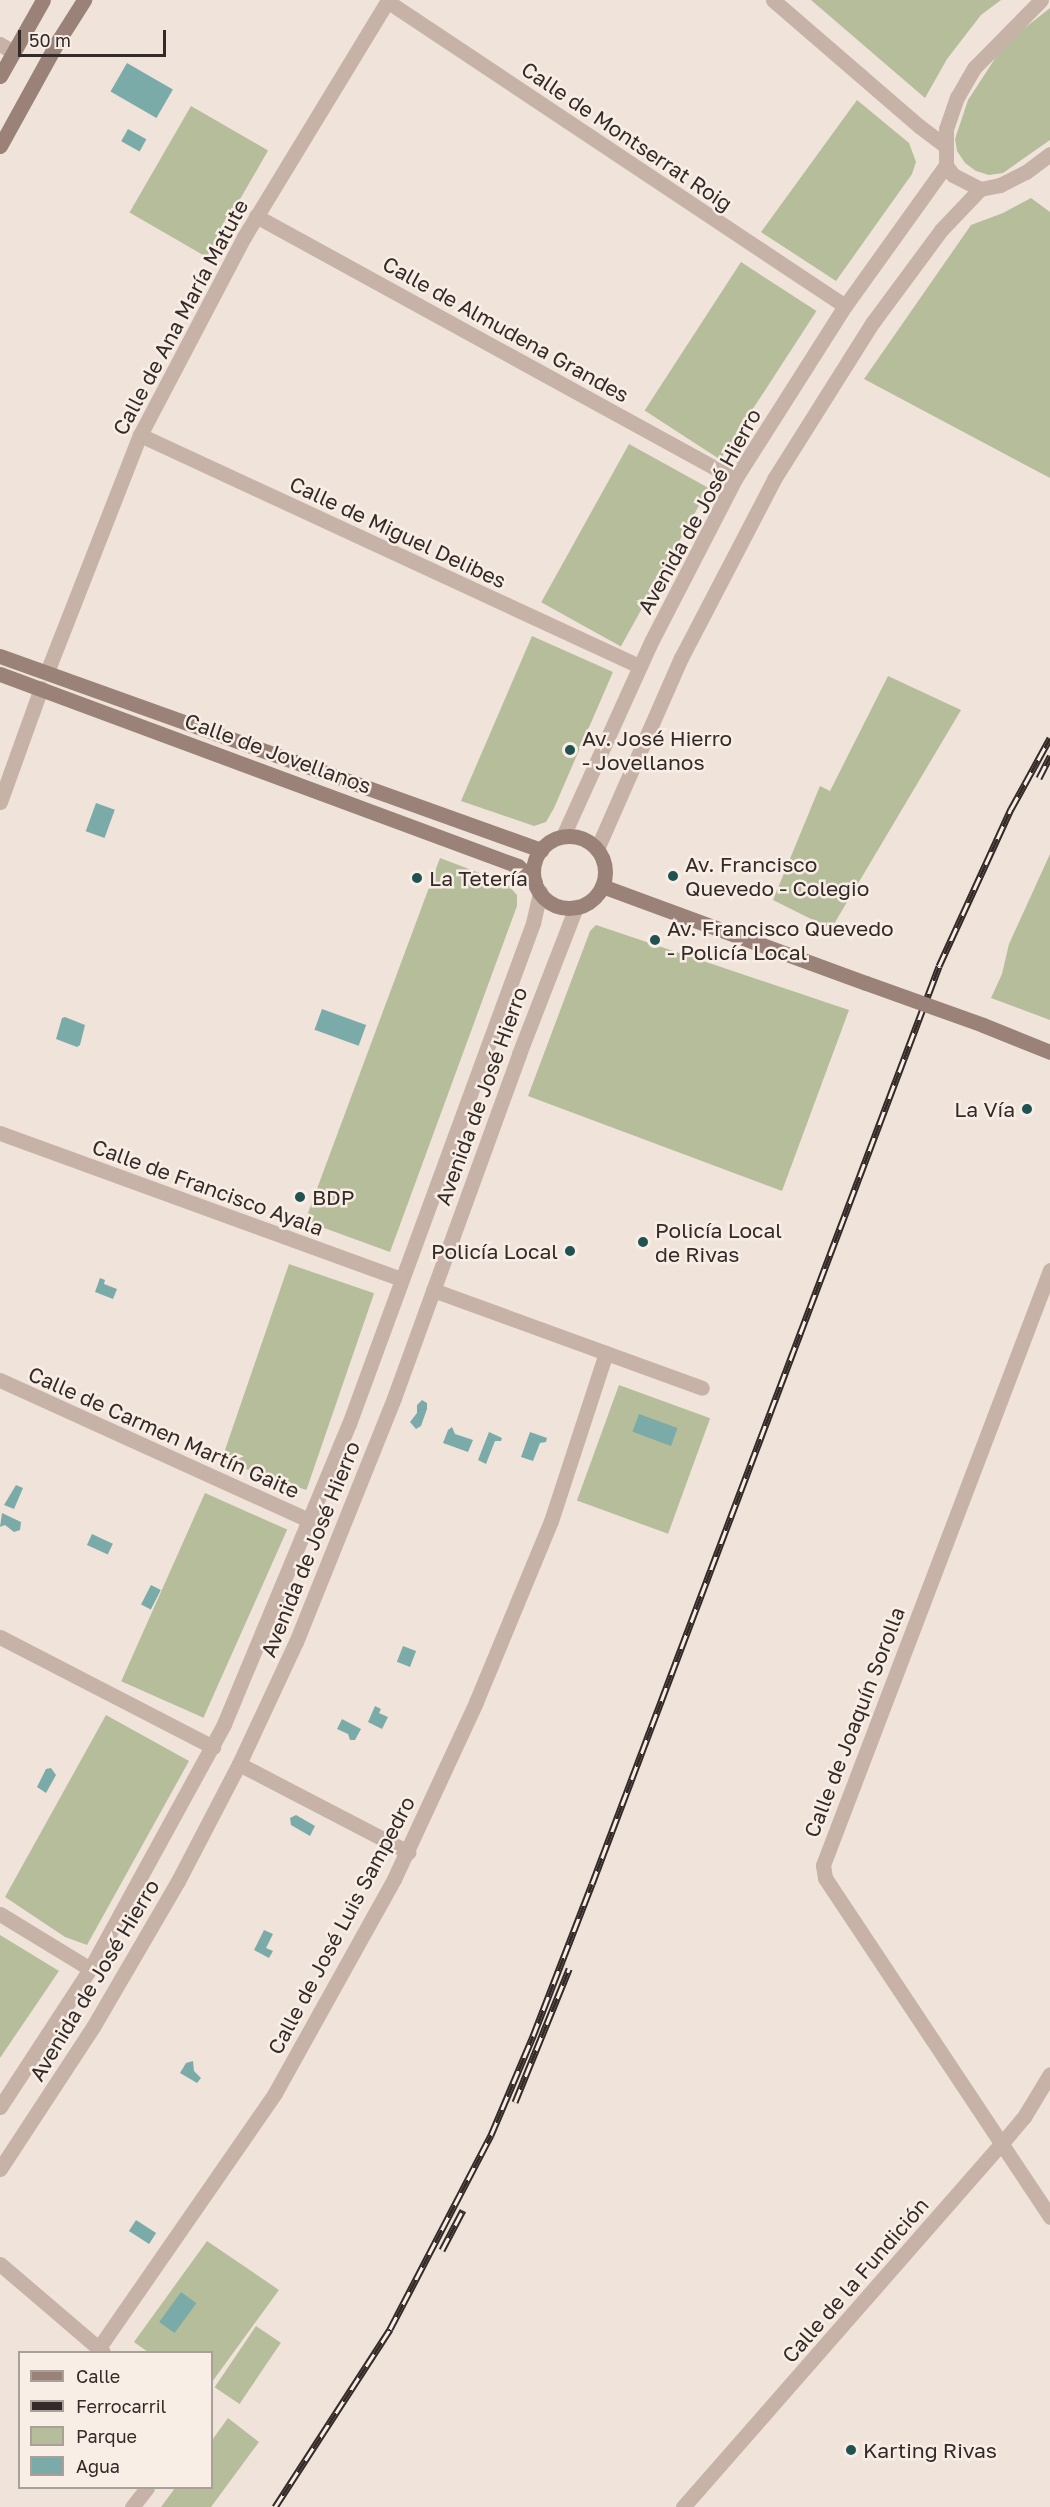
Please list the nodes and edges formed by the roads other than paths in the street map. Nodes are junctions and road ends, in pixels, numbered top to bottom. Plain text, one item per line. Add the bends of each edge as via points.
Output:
1 (44, 0) edge
2 (84, 0) edge
3 (772, 0) edge
4 (1041, 0) edge
5 (387, 1) edge
6 (7, 48) edge
7 (0, 76) edge
8 (0, 146) edge
9 (946, 146) junction
10 (1050, 154) edge
11 (946, 165) junction
12 (980, 189) junction
13 (256, 216) junction
14 (845, 306) junction
15 (141, 435) junction
16 (735, 479) junction
17 (0, 656) edge
18 (639, 666) junction
19 (47, 672) junction
20 (0, 674) edge
21 (41, 688) junction
22 (0, 802) edge
23 (563, 836) junction
24 (597, 849) junction
25 (541, 850) junction
26 (602, 886) junction
27 (538, 887) junction
28 (576, 907) junction
29 (1050, 1052) edge
30 (0, 1133) edge
31 (1050, 1270) edge
32 (401, 1279) junction
33 (433, 1290) junction
34 (606, 1353) junction
35 (0, 1380) edge
36 (702, 1388) dead end
37 (311, 1521) junction
38 (0, 1637) edge
39 (213, 1748) junction
40 (239, 1764) junction
41 (408, 1852) junction
42 (0, 1914) edge
43 (90, 1968) junction
44 (1050, 2074) edge
45 (0, 2107) edge
46 (1002, 2143) junction
47 (0, 2169) edge
48 (1050, 2217) edge
49 (0, 2264) edge
50 (101, 2350) edge
51 (146, 2489) edge
52 (132, 2507) edge
53 (683, 2507) edge

1 - 6 street
2 - 8 street
3 - 9 street
4 - 9 street via 975,68 957,97 946,129
5 - 13 street, Calle de Ana María Matute
5 - 14 street, Calle de Montserrat Roig
6 - 7 street
9 - 11 street
10 - 12 street via 1000,185
11 - 12 street via 953,175
11 - 14 street, Avenida de José Hierro
12 - 24 street via 941,230 873,322 774,479 681,658
13 - 15 street, Calle de Ana María Matute
13 - 16 street, Calle de Almudena Grandes
14 - 16 street, Avenida de José Hierro
15 - 18 street, Calle de Miguel Delibes
15 - 19 street, Calle de Ana María Matute
16 - 18 street, Avenida de José Hierro
17 - 19 street, Calle de Jovellanos
18 - 23 street, Avenida de José Hierro
19 - 25 street, Calle de Jovellanos
20 - 21 street, Calle de Jovellanos
21 - 22 street
21 - 27 street, Calle de Jovellanos via 518,866
23 - 24 street via 582,838
23 - 25 street
24 - 26 street via 605,870
25 - 27 street via 534,871
26 - 28 street via 595,896
26 - 29 street, bridge
27 - 28 street via 555,904
27 - 32 street, Avenida de José Hierro via 533,923
28 - 33 street, Avenida de José Hierro
30 - 32 street, Calle de Francisco Ayala
31 - 46 street, Calle de Joaquín Sorolla via 823,1865 825,1878
32 - 37 street, Avenida de José Hierro
33 - 34 street
33 - 40 street, Avenida de José Hierro via 341,1535
34 - 36 street
34 - 41 street, Calle de José Luis Sampedro via 551,1521
35 - 37 street, Calle de Carmen Martín Gaite
37 - 39 street, Avenida de José Hierro
38 - 39 street
39 - 43 street, Avenida de José Hierro
40 - 41 street
40 - 47 street, Avenida de José Hierro via 178,1881 111,1996
41 - 50 street, Calle de José Luis Sampedro via 275,2093
42 - 43 street
43 - 45 street, Avenida de José Hierro
44 - 46 street, Calle de la Fundición via 1037,2098
46 - 48 street, Calle de Joaquín Sorolla
46 - 53 street, Calle de la Fundición
49 - 50 street
51 - 52 street

